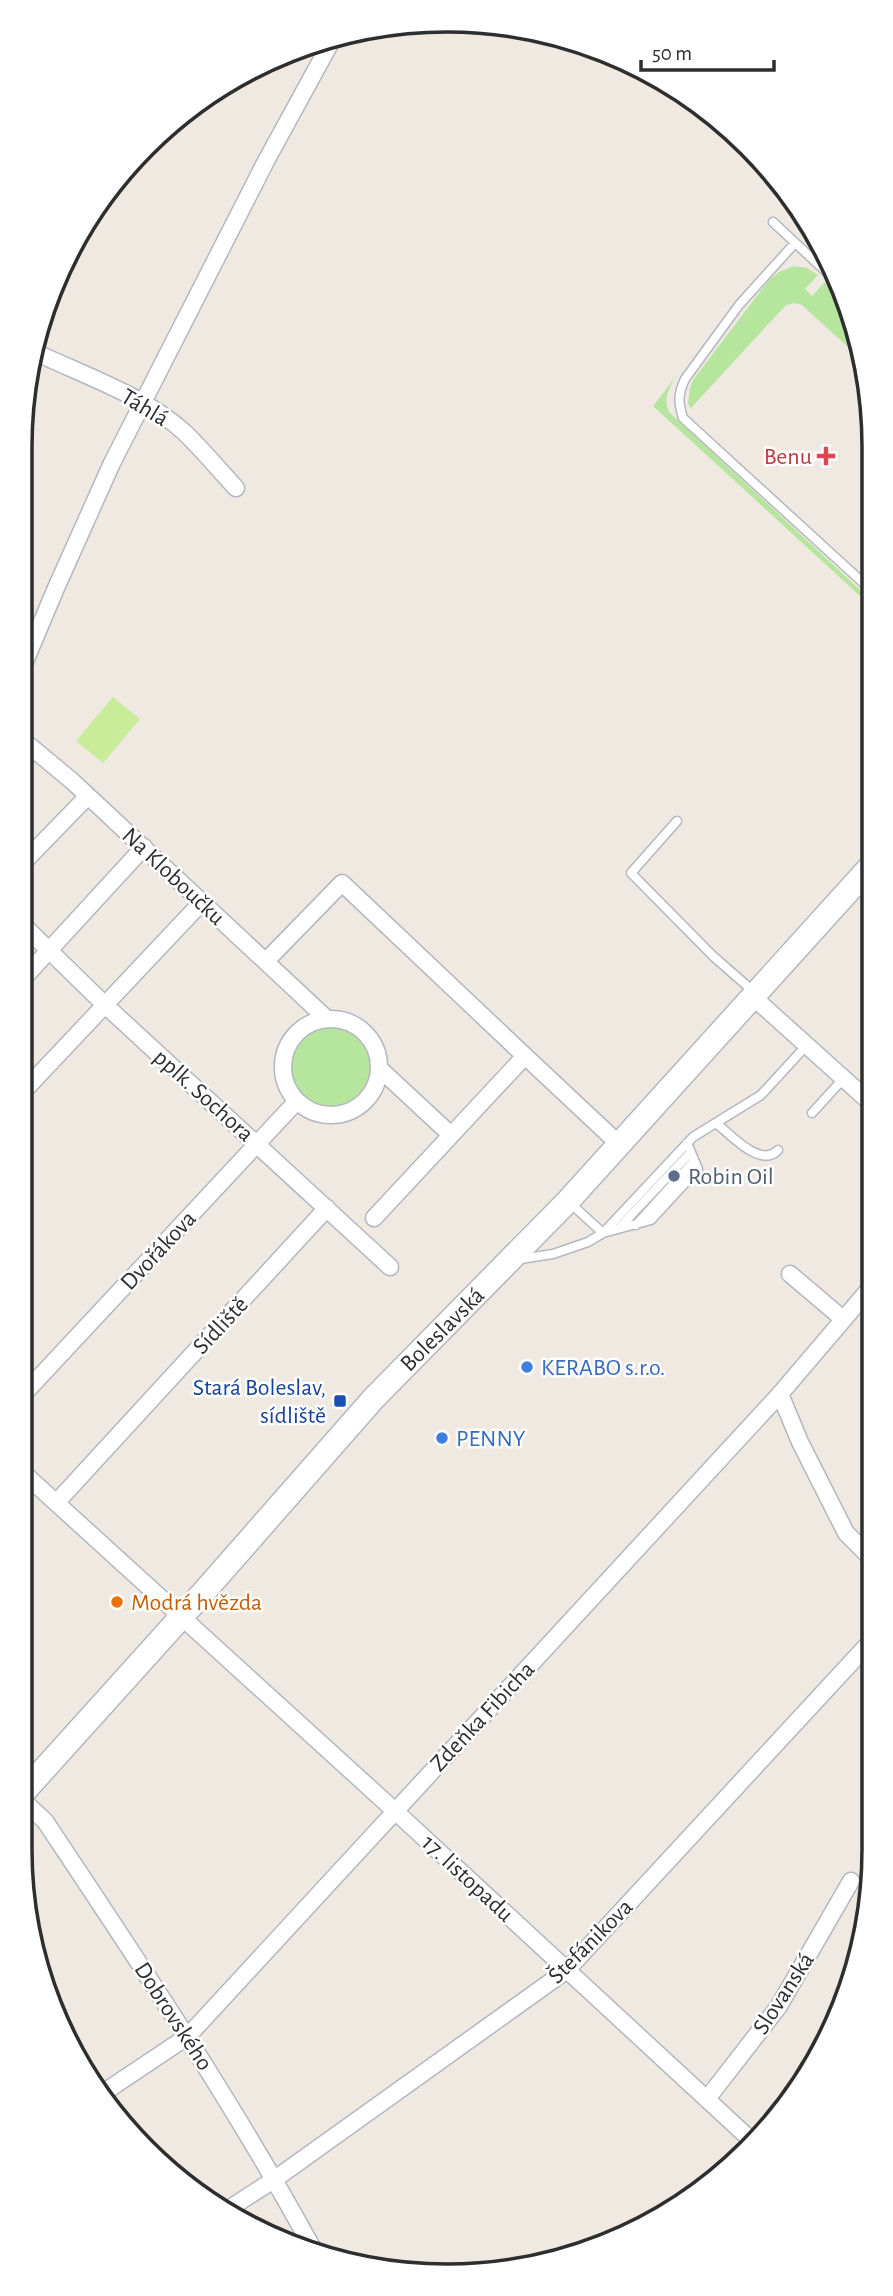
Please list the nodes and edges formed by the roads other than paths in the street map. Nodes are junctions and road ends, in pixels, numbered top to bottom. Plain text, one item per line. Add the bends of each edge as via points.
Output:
1 (327, 50) edge
2 (773, 222) dead end
3 (795, 243) junction
4 (821, 267) edge
5 (42, 355) edge
6 (142, 404) junction
7 (236, 488) dead end
8 (862, 582) edge
9 (32, 645) edge
10 (32, 748) edge
11 (88, 796) junction
12 (677, 821) dead end
13 (144, 848) junction
14 (32, 854) edge
15 (862, 876) edge
16 (202, 902) junction
17 (32, 933) edge
18 (50, 950) junction
19 (266, 961) junction
20 (32, 969) edge
21 (754, 994) junction
22 (105, 1005) junction
23 (327, 1019) junction
24 (806, 1046) junction
25 (525, 1055) junction
26 (380, 1069) junction
27 (843, 1079) junction
28 (32, 1082) edge
29 (862, 1095) edge
30 (297, 1101) junction
31 (812, 1113) dead end
32 (716, 1123) junction
33 (451, 1135) junction
34 (687, 1143) junction
35 (257, 1144) junction
36 (620, 1145) junction
37 (778, 1150) dead end
38 (692, 1157) junction
39 (568, 1201) junction
40 (327, 1208) junction
41 (374, 1218) dead end
42 (619, 1228) junction
43 (603, 1233) junction
44 (510, 1261) junction
45 (390, 1267) dead end
46 (790, 1274) dead end
47 (862, 1297) edge
48 (843, 1319) junction
49 (32, 1385) edge
50 (780, 1394) junction
51 (32, 1481) edge
52 (56, 1503) junction
53 (862, 1549) edge
54 (181, 1617) junction
55 (862, 1651) edge
56 (32, 1783) edge
57 (32, 1809) edge
58 (395, 1811) junction
59 (851, 1881) dead end
60 (567, 1970) junction
61 (188, 2036) junction
62 (108, 2090) edge
63 (707, 2099) junction
64 (747, 2136) edge
65 (275, 2179) junction
66 (234, 2206) edge
67 (308, 2240) edge

1 - 6 street
2 - 3 lane
3 - 4 lane
3 - 8 lane via 731,316 685,379 678,402 683,418
5 - 6 street, Táhlá
6 - 7 street, Táhlá via 183,431
6 - 9 street
10 - 11 street, Na Kloboučku
11 - 13 street, Na Kloboučku
11 - 14 street
12 - 21 lane via 631,873
13 - 16 street, Na Kloboučku
13 - 18 street
15 - 21 main road, Boleslavská
16 - 19 street, Na Kloboučku
16 - 22 street
17 - 18 street, pplk. Sochora
18 - 20 street
18 - 22 street, pplk. Sochora
19 - 23 street, Na Kloboučku
19 - 25 street via 342,884
21 - 24 street
21 - 36 main road, Boleslavská
22 - 28 street
22 - 35 street, pplk. Sochora
23 - 26 street, Na Kloboučku via 361,1029 374,1045
23 - 30 street via 299,1030 287,1046 284,1075
24 - 27 street
24 - 32 lane via 761,1095
25 - 33 street
25 - 36 street
26 - 30 street via 375,1089 354,1110 324,1115
26 - 33 street
27 - 29 street
27 - 31 lane
30 - 35 street, Dvořákova
32 - 34 lane
32 - 37 lane via 762,1157
33 - 41 street
34 - 38 lane
34 - 43 lane
35 - 40 street, pplk. Sochora
35 - 49 street, Dvořákova
36 - 39 main road, Boleslavská
38 - 42 lane
38 - 42 lane via 636,1224
39 - 43 lane
39 - 44 main road, Boleslavská
40 - 45 street, pplk. Sochora
40 - 52 street, Sídliště
42 - 43 lane
43 - 44 lane via 553,1254
44 - 54 main road, Boleslavská via 373,1398
46 - 48 street
47 - 48 street, Zdeňka Fibicha
48 - 50 street, Zdeňka Fibicha
50 - 53 street via 846,1533
50 - 58 street, Zdeňka Fibicha
51 - 52 street, 17. listopadu
52 - 54 street, 17. listopadu
54 - 56 main road, Boleslavská
54 - 58 street, 17. listopadu
55 - 60 street, Štefánikova
57 - 61 street, Dobrovského via 45,1821
58 - 60 street, 17. listopadu
58 - 61 street, Zdeňka Fibicha
59 - 63 street, Slovanská via 779,2006
60 - 63 street, 17. listopadu
60 - 65 street, Štefánikova
61 - 62 street, Zdeňka Fibicha
61 - 65 street, Dobrovského
63 - 64 street, 17. listopadu
65 - 66 street, Štefánikova
65 - 67 street, Dobrovského

